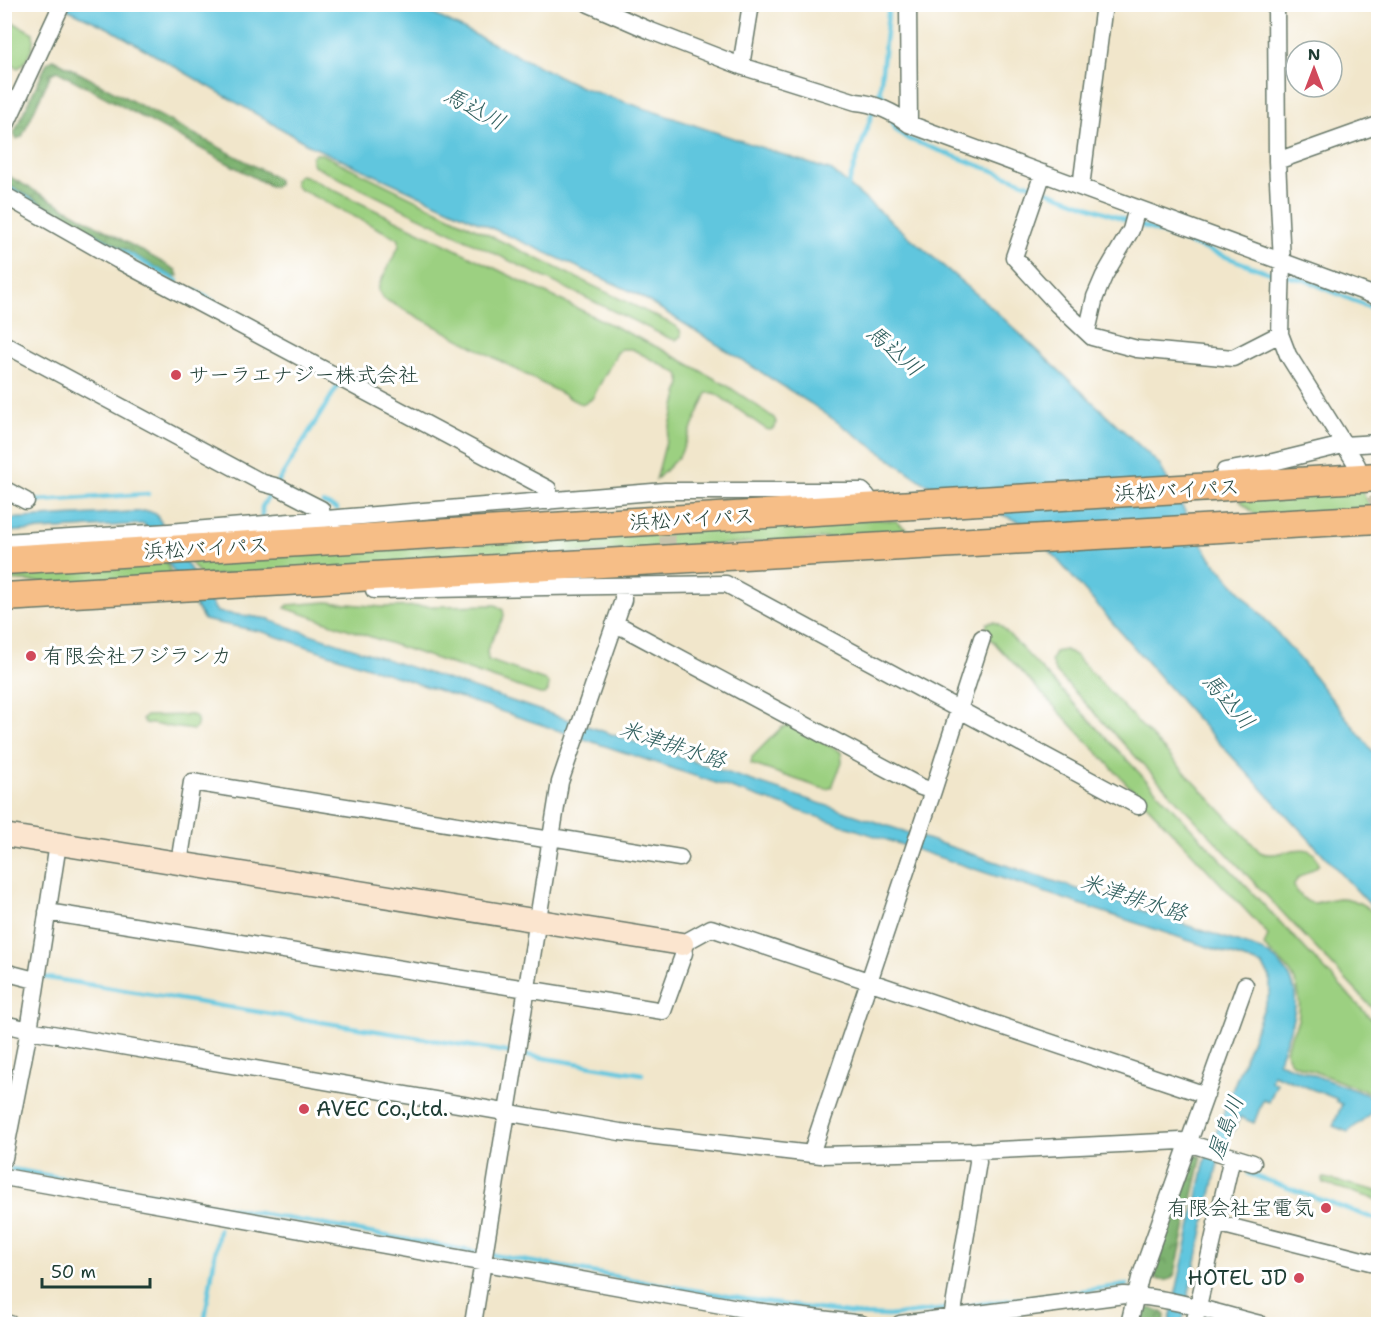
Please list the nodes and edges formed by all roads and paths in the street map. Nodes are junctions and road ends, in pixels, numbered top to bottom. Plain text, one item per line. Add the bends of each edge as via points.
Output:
1 (62, 4) edge
2 (589, 4) edge
3 (751, 4) edge
4 (908, 4) edge
5 (1104, 4) edge
6 (1276, 4) edge
7 (741, 66) junction
8 (905, 121) junction
9 (1378, 125) edge
10 (4, 129) edge
11 (1277, 161) junction
12 (1043, 173) junction
13 (1081, 187) junction
14 (4, 195) edge
15 (1137, 208) junction
16 (1282, 262) junction
17 (1378, 297) edge
18 (1087, 332) junction
19 (1280, 334) junction
20 (4, 344) edge
21 (1378, 443) edge
22 (1343, 445) junction
23 (1368, 471) edge
24 (1222, 487) junction
25 (4, 489) edge
26 (26, 501) dead end
27 (549, 501) junction
28 (877, 508) junction
29 (322, 519) junction
30 (1378, 519) edge
31 (164, 541) junction
32 (4, 542) edge
33 (4, 560) edge
34 (373, 576) junction
35 (4, 585) edge
36 (623, 586) junction
37 (67, 593) junction
38 (4, 597) edge
39 (614, 625) junction
40 (982, 638) dead end
41 (958, 710) junction
42 (933, 791) junction
43 (1138, 807) dead end
44 (4, 835) edge
45 (551, 838) junction
46 (58, 844) junction
47 (680, 858) dead end
48 (178, 863) junction
49 (46, 912) junction
50 (538, 921) junction
51 (682, 944) junction
52 (4, 972) edge
53 (35, 980) junction
54 (868, 981) junction
55 (1245, 985) dead end
56 (527, 989) junction
57 (4, 1024) edge
58 (29, 1030) junction
59 (1206, 1095) junction
60 (507, 1113) junction
61 (1193, 1145) junction
62 (977, 1151) junction
63 (813, 1154) junction
64 (1229, 1156) junction
65 (4, 1158) edge
66 (1253, 1163) dead end
67 (4, 1178) edge
68 (1216, 1223) junction
69 (483, 1263) junction
70 (1378, 1264) edge
71 (1136, 1295) junction
72 (1194, 1313) edge
73 (951, 1321) edge
74 (4, 1323) edge
75 (10, 1324) edge
76 (473, 1324) edge
77 (862, 1324) edge
78 (900, 1324) edge
79 (1129, 1324) edge
80 (1260, 1324) edge

1 - 10 street
2 - 7 street
3 - 7 street
4 - 8 street
5 - 13 street
6 - 11 street
7 - 8 street via 865,103
8 - 12 street
9 - 11 street
11 - 16 street
12 - 13 street
12 - 18 street via 1014,257
13 - 15 street
14 - 27 street via 548,489
15 - 16 street
15 - 18 street via 1131,230 1095,297
16 - 17 street
16 - 19 street
18 - 19 street via 1092,337 1137,349 1233,358
19 - 22 street via 1288,355
20 - 29 street via 263,483 321,509
21 - 22 street
22 - 23 street
22 - 24 street via 1226,471
23 - 24 highway, 浜松バイパス
24 - 28 highway, 浜松バイパス
25 - 26 street
27 - 28 street via 862,491
27 - 29 street
28 - 31 highway, 浜松バイパス
29 - 31 street
30 - 34 highway, 浜松バイパス
31 - 32 street
31 - 33 highway, 浜松バイパス
34 - 36 street via 374,590
34 - 37 highway, 浜松バイパス
35 - 37 highway
36 - 39 street via 623,600
36 - 41 street via 670,577 726,584
37 - 38 highway, 浜松バイパス
39 - 42 street
39 - 45 street via 560,782
40 - 41 street
41 - 42 street
41 - 43 street
42 - 54 street
44 - 46 street
45 - 47 street
45 - 48 street via 192,782
45 - 50 street
46 - 48 street
46 - 49 street
48 - 50 street
49 - 53 street
49 - 56 street
50 - 51 street
50 - 56 street
51 - 54 street via 711,928
51 - 56 street via 684,953 663,1011
52 - 53 street
53 - 58 street
54 - 59 street
54 - 63 street
55 - 59 street
56 - 60 street
57 - 58 street
58 - 60 street
58 - 65 street
59 - 61 street
60 - 63 street via 620,1132
60 - 69 street
61 - 62 street via 1181,1141
61 - 64 street
61 - 71 street
62 - 63 street
62 - 73 street
64 - 66 street
64 - 68 street
67 - 69 street
68 - 70 street
68 - 72 street
69 - 76 street
69 - 77 street via 755,1311
71 - 72 street via 1168,1301
71 - 73 street
71 - 79 street
72 - 80 street
73 - 78 street
74 - 75 street

